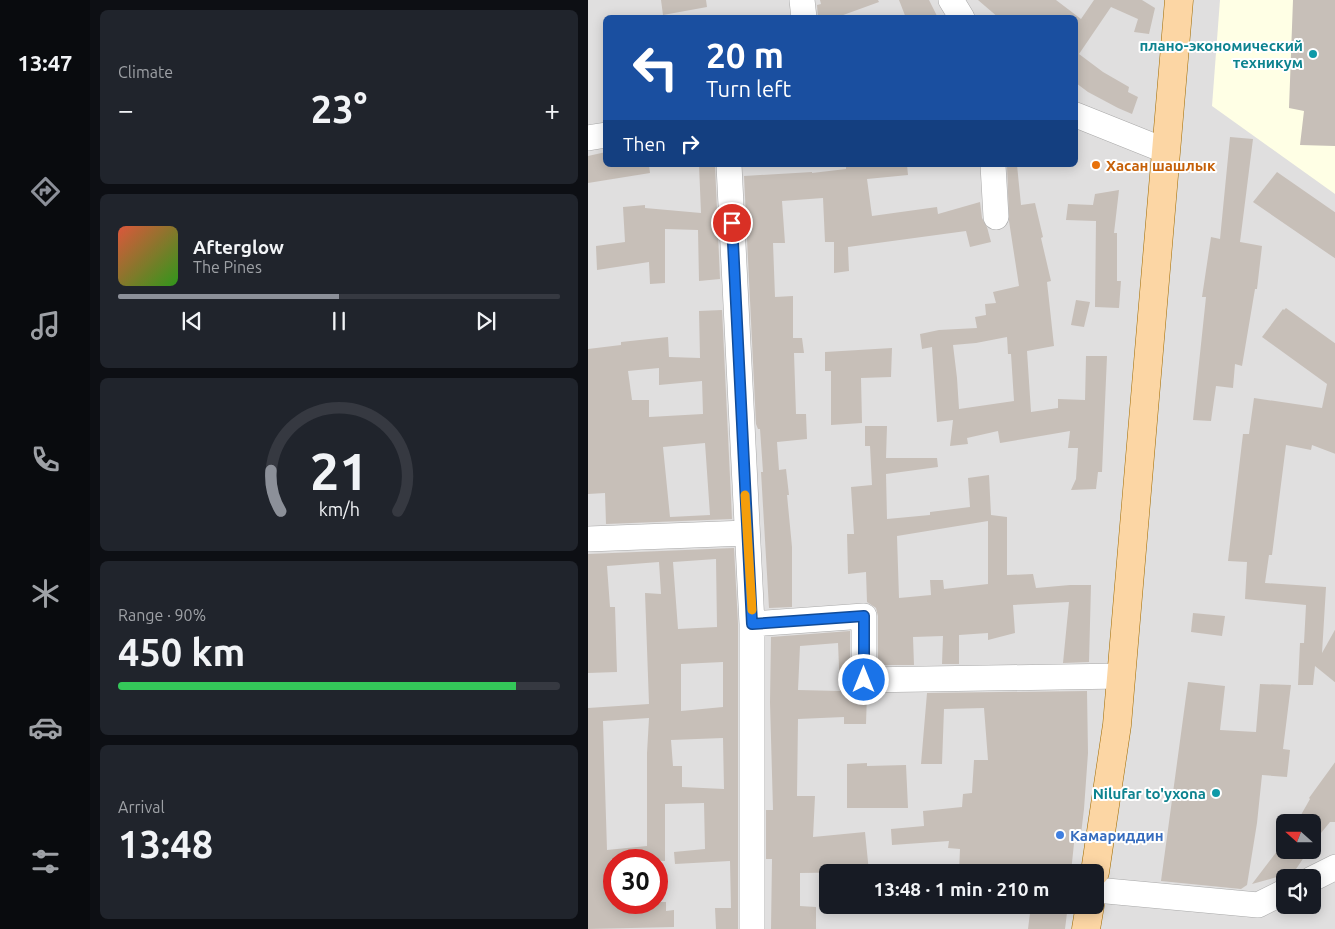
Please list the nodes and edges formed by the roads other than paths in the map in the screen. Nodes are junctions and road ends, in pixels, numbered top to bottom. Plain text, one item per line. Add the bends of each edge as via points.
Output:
1 (802, 0) edge
2 (951, 0) edge
3 (1179, 0) edge
4 (804, 15) edge
5 (960, 15) edge
6 (1078, 116) edge
7 (603, 136) edge
8 (588, 138) edge
9 (1166, 151) junction
10 (730, 167) edge
11 (993, 167) edge
12 (996, 217) dead end
13 (747, 533) junction
14 (588, 539) edge
15 (752, 624) junction
16 (1121, 676) junction
17 (1096, 864) edge
18 (1336, 867) edge
19 (1321, 874) edge
20 (1104, 891) edge
21 (1276, 896) edge
22 (1088, 914) edge
23 (752, 929) edge
24 (1086, 929) edge

1 - 4 street
2 - 5 street
3 - 9 main road
6 - 9 street
7 - 8 street
9 - 16 main road
10 - 13 street
11 - 12 street
13 - 14 street
13 - 15 street
15 - 16 street via 864,616 864,680
15 - 23 street
16 - 17 main road
18 - 19 street
20 - 21 street via 1258,905
22 - 24 main road

